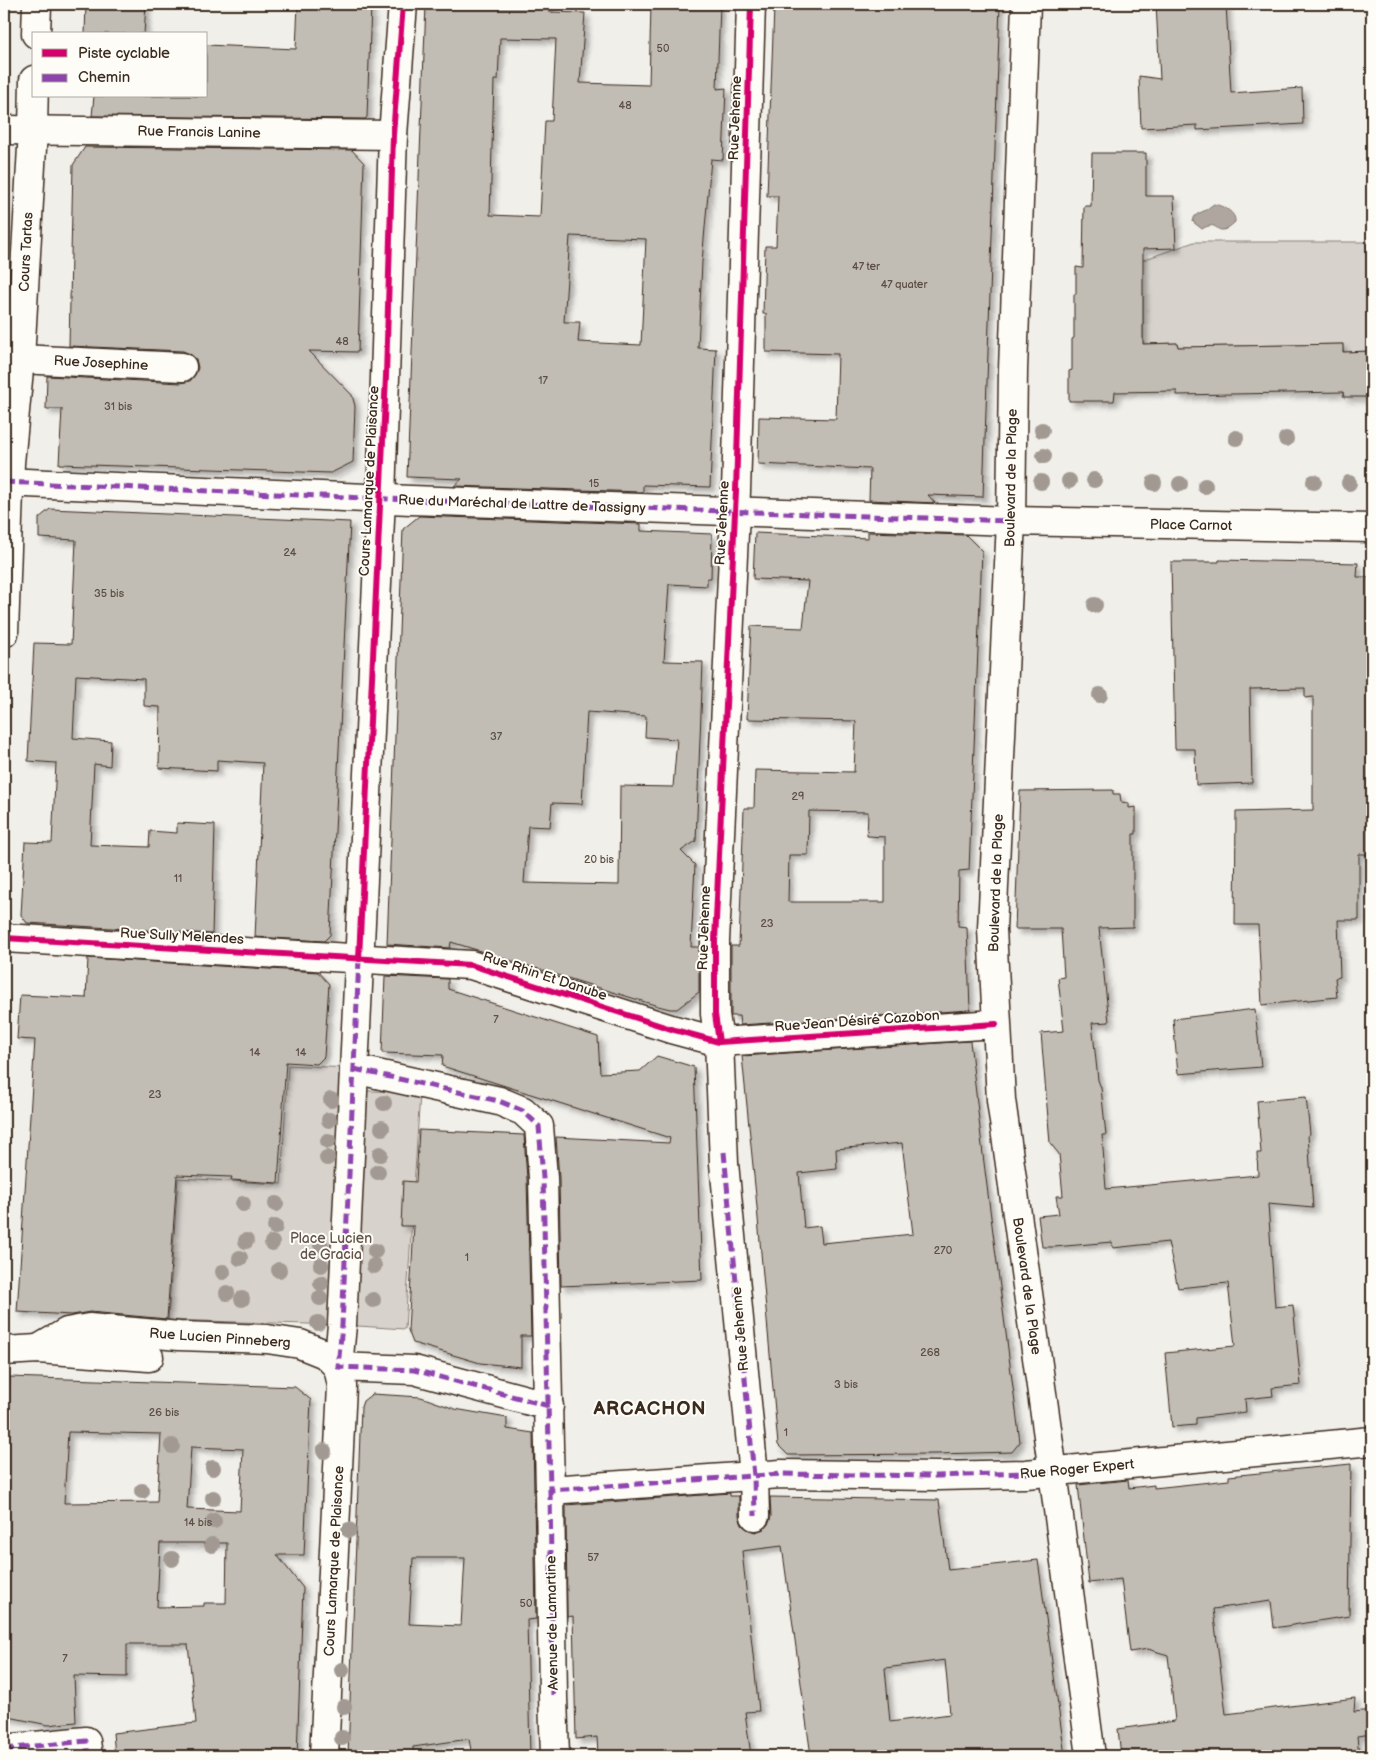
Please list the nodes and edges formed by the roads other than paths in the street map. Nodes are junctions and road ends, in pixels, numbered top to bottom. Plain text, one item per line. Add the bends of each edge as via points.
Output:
1 (37, 4) edge
2 (403, 4) edge
3 (751, 4) edge
4 (1026, 4) edge
5 (36, 32) edge
6 (34, 98) edge
7 (4, 130) edge
8 (33, 130) junction
9 (394, 135) junction
10 (20, 359) junction
11 (182, 367) dead end
12 (7, 482) edge
13 (381, 498) junction
14 (735, 512) junction
15 (1011, 521) junction
16 (1372, 528) edge
17 (4, 633) edge
18 (4, 938) edge
19 (360, 959) junction
20 (996, 1024) junction
21 (719, 1042) junction
22 (354, 1069) junction
23 (38, 1350) junction
24 (4, 1351) edge
25 (149, 1357) dead end
26 (338, 1367) junction
27 (548, 1406) junction
28 (1372, 1441) edge
29 (1053, 1472) junction
30 (754, 1476) junction
31 (550, 1490) junction
32 (755, 1516) dead end
33 (4, 1749) edge
34 (88, 1756) edge
35 (324, 1756) edge
36 (555, 1756) edge
37 (1091, 1756) edge

1 - 5 street
2 - 9 street, Cours Lamarque de Plaisance
3 - 14 street, Rue Jehenne
4 - 15 street, Boulevard de la Plage
6 - 8 street, Cours Tartas
7 - 8 street, Rue Francis Lanine
8 - 9 street, Rue Francis Lanine
8 - 10 street, Cours Tartas
9 - 13 street, Cours Lamarque de Plaisance
10 - 11 street, Rue Josephine
10 - 12 street, Cours Tartas
12 - 13 street, Rue du Maréchal de Lattre de Tassigny
12 - 17 street, Cours Tartas
13 - 14 street, Rue du Maréchal de Lattre de Tassigny
13 - 19 street, Cours Lamarque de Plaisance
14 - 15 street, Rue du Maréchal de Lattre de Tassigny
14 - 21 street, Rue Jehenne via 715,940 715,1014
15 - 16 street, Place Carnot
15 - 20 street, Boulevard de la Plage via 992,929
18 - 19 street, Rue Sully Melendes
19 - 21 street, Rue Rhin Et Danube via 471,965
19 - 22 street, Cours Lamarque de Plaisance
20 - 21 street, Rue Jean Désiré Cazobon
20 - 29 street, Boulevard de la Plage via 1001,1100
21 - 30 street, Rue Jehenne via 724,1152
22 - 26 street
22 - 27 street, Avenue de Lamartine via 499,1101 523,1111 539,1126
23 - 24 street
23 - 25 street
23 - 26 street, Rue Lucien Pinneberg via 67,1332 90,1328 300,1344 326,1354
26 - 27 street via 414,1370
26 - 35 street, Cours Lamarque de Plaisance via 342,1386
27 - 31 street, Avenue de Lamartine
28 - 29 street, Rue Roger Expert
29 - 30 street, Rue Roger Expert
29 - 37 street, Boulevard de la Plage
30 - 31 street, Rue Roger Expert
30 - 32 street, Rue Jehenne
31 - 36 street, Avenue de Lamartine
33 - 34 street via 86,1741

